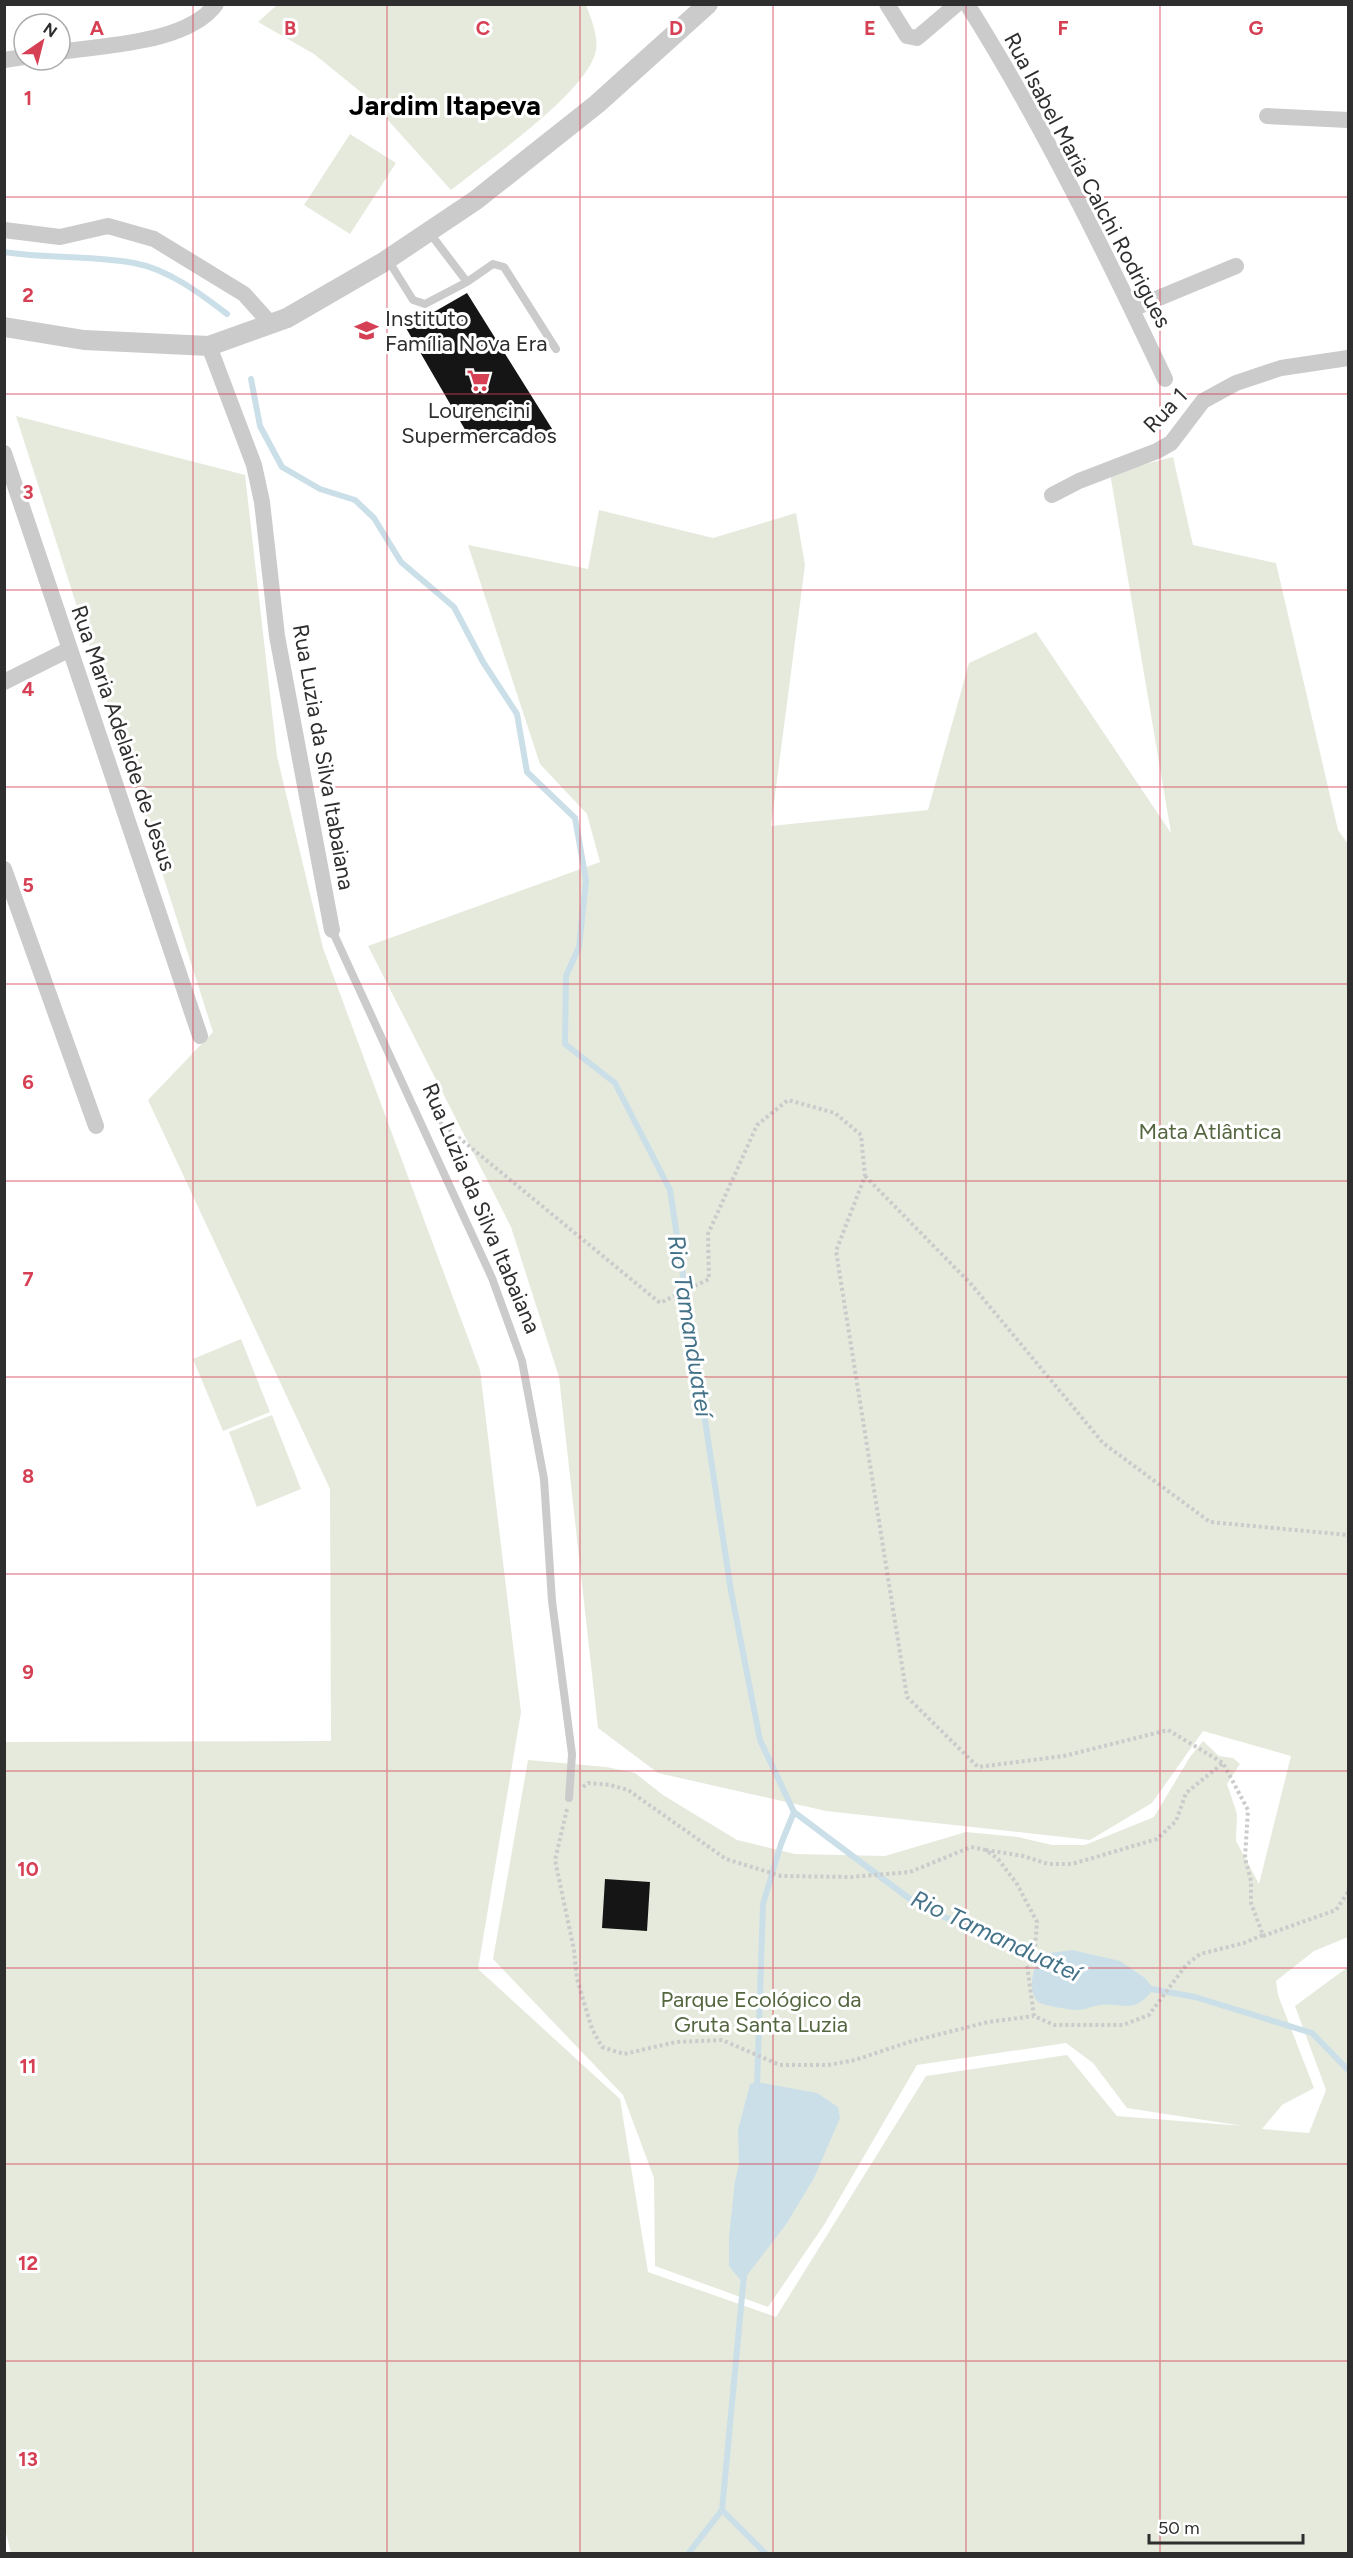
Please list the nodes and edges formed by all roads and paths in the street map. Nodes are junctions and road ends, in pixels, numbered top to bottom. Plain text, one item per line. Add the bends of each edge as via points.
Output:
1 (216, 4) edge
2 (708, 4) edge
3 (887, 4) edge
4 (957, 4) edge
5 (967, 4) edge
6 (72, 50) edge
7 (1267, 116) dead end
8 (1348, 120) edge
9 (4, 230) edge
10 (429, 232) junction
11 (387, 259) junction
12 (1236, 266) dead end
13 (467, 282) junction
14 (1132, 309) junction
15 (271, 324) junction
16 (4, 327) edge
17 (209, 346) junction
18 (556, 349) dead end
19 (1348, 358) edge
20 (1165, 379) dead end
21 (5, 456) edge
22 (1052, 495) dead end
23 (70, 649) junction
24 (4, 682) edge
25 (4, 869) edge
26 (332, 930) joint
27 (200, 1036) dead end
28 (410, 1098) junction
29 (96, 1126) dead end
30 (865, 1176) junction
31 (1348, 1535) edge
32 (1223, 1763) junction
33 (569, 1798) junction
34 (986, 1850) junction
35 (1348, 1892) edge
36 (1257, 1938) junction
37 (1034, 2016) junction

1 - 6 street via 188,28
2 - 10 street via 597,104 476,200
3 - 4 street via 907,36 917,38
5 - 14 street, Rua Isabel Maria Calchi Rodrigues
7 - 8 street
9 - 15 street via 60,237 108,226 154,239 244,294
10 - 11 street
10 - 13 lane
11 - 13 lane via 413,300 425,304
11 - 15 street
12 - 14 street
13 - 18 lane via 493,264 504,267
14 - 20 street, Rua Isabel Maria Calchi Rodrigues
15 - 17 street
16 - 17 street via 84,340
17 - 26 street, Rua Luzia da Silva Itabaiana via 254,465 262,502 277,636
19 - 22 street, Rua 1 via 1281,368 1236,382 1203,401 1171,443
21 - 23 street, Rua Maria Adelaide de Jesus
23 - 24 street
23 - 27 street, Rua Maria Adelaide de Jesus
25 - 29 street
26 - 28 lane, Rua Luzia da Silva Itabaiana
28 - 30 path via 660,1303 709,1279 708,1234 757,1125 788,1101 835,1113 861,1135
28 - 33 lane, Rua Luzia da Silva Itabaiana via 492,1278 522,1361 544,1479 552,1601 572,1754
30 - 31 path via 971,1284 1103,1443 1210,1522
30 - 32 path via 836,1251 907,1696 978,1767 1064,1756 1168,1730
32 - 34 path via 1186,1793 1176,1821 1157,1839 1072,1864 1048,1864
32 - 36 path via 1248,1810 1245,1858 1251,1903 1263,1935
33 - 34 path via 588,1783 628,1790 726,1858 781,1876 910,1872 970,1847
33 - 37 path via 555,1860 577,1979 592,2029 603,2048 624,2054 676,2042 722,2040 780,2065 828,2065 988,2022
34 - 37 path via 998,1859 1037,1922 1035,1948 1027,1965
35 - 36 path via 1336,1910
36 - 37 path via 1200,1954 1149,2015 1123,2025 1054,2025

